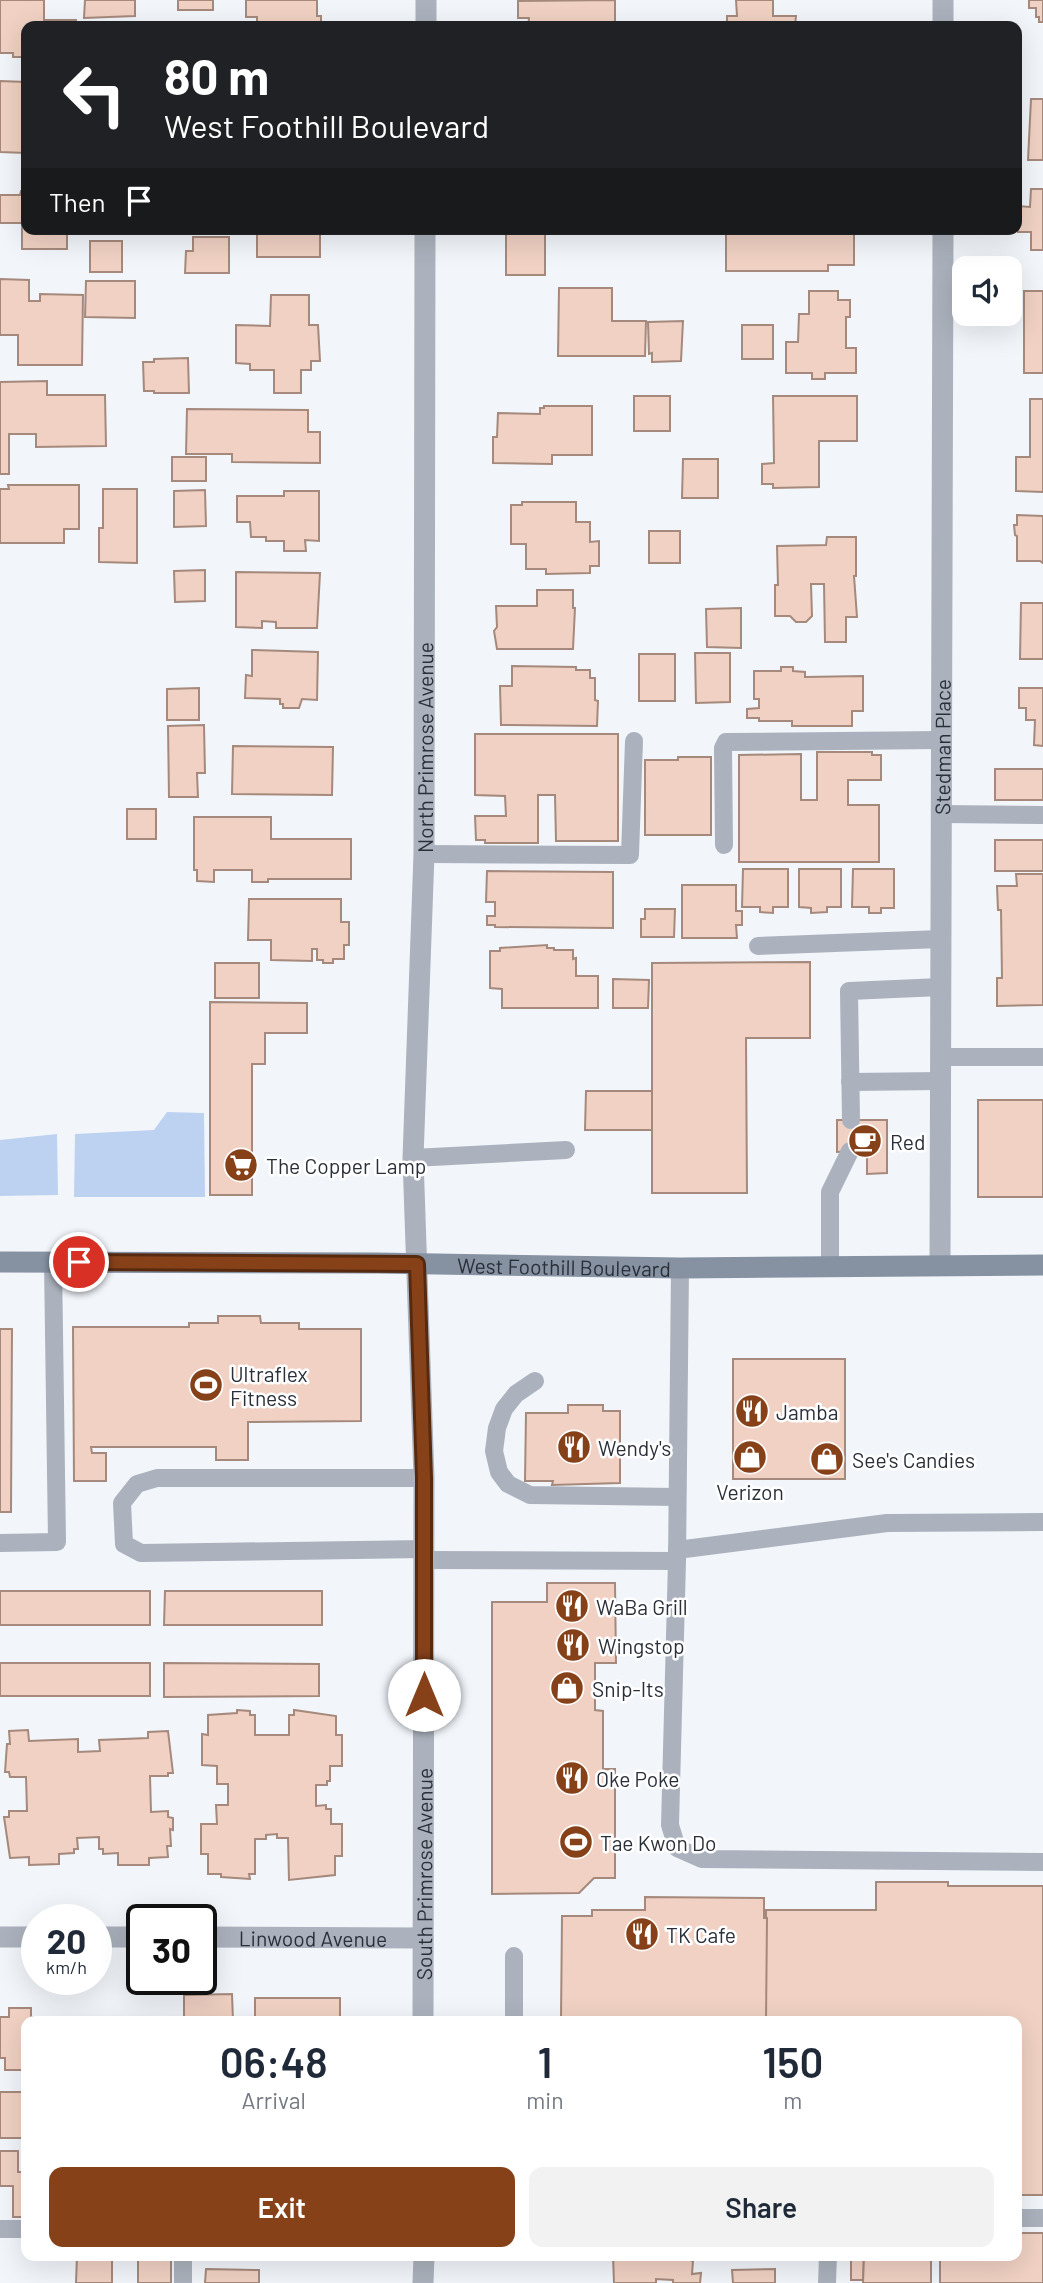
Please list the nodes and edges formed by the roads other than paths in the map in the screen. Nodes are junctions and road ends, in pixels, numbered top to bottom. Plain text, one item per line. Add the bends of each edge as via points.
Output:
1 (426, 0) edge
2 (943, 0) edge
3 (426, 21) edge
4 (943, 21) edge
5 (425, 235) edge
6 (943, 235) edge
7 (942, 740) junction
8 (634, 741) dead end
9 (942, 814) junction
10 (1043, 815) edge
11 (724, 845) dead end
12 (425, 854) junction
13 (941, 939) junction
14 (758, 946) dead end
15 (941, 987) junction
16 (941, 1057) junction
17 (1043, 1057) edge
18 (941, 1081) junction
19 (850, 1082) junction
20 (851, 1120) dead end
21 (566, 1150) dead end
22 (850, 1152) dead end
23 (413, 1158) junction
24 (0, 1262) edge
25 (53, 1262) junction
26 (417, 1264) junction
27 (940, 1265) junction
28 (1043, 1265) edge
29 (830, 1266) junction
30 (680, 1268) junction
31 (535, 1381) dead end
32 (424, 1478) junction
33 (677, 1497) junction
34 (1043, 1522) edge
35 (0, 1543) edge
36 (424, 1555) junction
37 (677, 1555) junction
38 (1043, 1862) edge
39 (0, 1937) edge
40 (21, 1937) edge
41 (217, 1937) edge
42 (423, 1938) junction
43 (514, 1956) dead end
44 (423, 2016) edge
45 (514, 2016) edge
46 (1022, 2218) edge
47 (1043, 2218) edge
48 (0, 2229) edge
49 (21, 2229) edge
50 (183, 2261) edge
51 (424, 2261) edge
52 (828, 2261) edge
53 (183, 2283) edge
54 (423, 2283) edge
55 (827, 2283) edge

1 - 3 street
2 - 4 street
5 - 12 street, North Primrose Avenue
6 - 7 street, Stedman Place
7 - 9 street, Stedman Place
7 - 11 lane via 726,742
8 - 12 lane via 630,855
9 - 10 lane
9 - 13 street, Stedman Place
12 - 23 street, North Primrose Avenue
13 - 14 lane
13 - 15 street, Stedman Place
15 - 16 street, Stedman Place
15 - 19 lane via 849,991
16 - 17 lane
16 - 18 street, Stedman Place
18 - 19 lane
18 - 27 street, Stedman Place
19 - 20 lane
21 - 23 lane
22 - 29 lane via 830,1192
23 - 26 street, North Primrose Avenue
24 - 25 main road, West Foothill Boulevard
25 - 26 main road, West Foothill Boulevard
25 - 35 lane via 57,1542
26 - 30 main road, West Foothill Boulevard
26 - 32 street, South Primrose Avenue
27 - 28 main road, West Foothill Boulevard
27 - 29 main road, West Foothill Boulevard
29 - 30 main road, West Foothill Boulevard
30 - 33 lane
31 - 33 lane via 516,1394 497,1428 494,1451 508,1485 530,1495
32 - 36 street, South Primrose Avenue
32 - 36 lane via 157,1478 137,1484 122,1503 124,1544 141,1553
33 - 37 lane
34 - 37 lane via 887,1522
36 - 37 lane
36 - 42 street, South Primrose Avenue
37 - 38 lane via 670,1825 677,1848 702,1859
39 - 40 street
41 - 42 street, Linwood Avenue
42 - 44 street, South Primrose Avenue
43 - 45 lane
46 - 47 lane
48 - 49 lane
50 - 53 lane
51 - 54 street
52 - 55 lane

